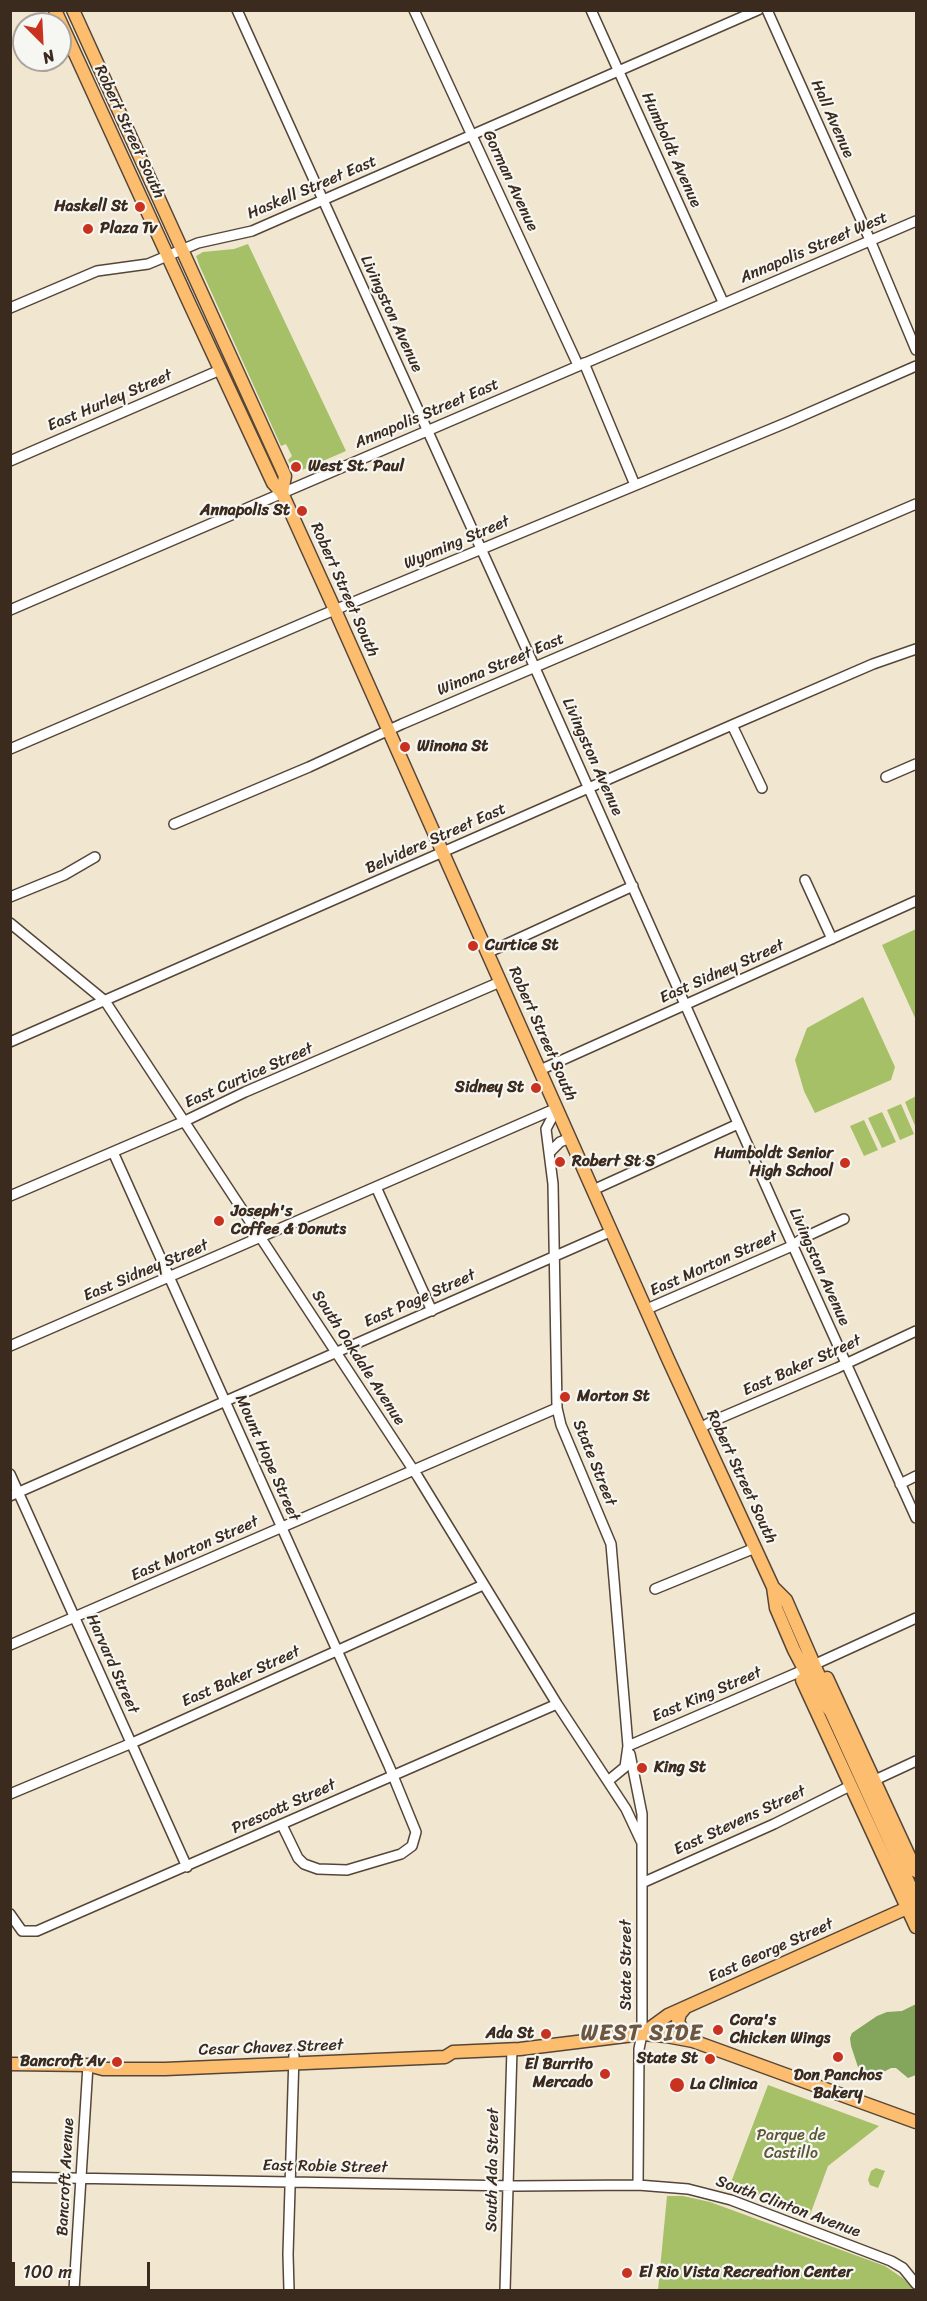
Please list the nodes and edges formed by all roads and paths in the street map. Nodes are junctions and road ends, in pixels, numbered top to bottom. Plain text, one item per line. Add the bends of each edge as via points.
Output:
1 (55, 10) edge
2 (73, 10) edge
3 (237, 10) edge
4 (414, 10) edge
5 (591, 10) edge
6 (758, 10) edge
7 (767, 10) edge
8 (619, 72) junction
9 (472, 135) junction
10 (322, 201) junction
11 (916, 221) edge
12 (870, 240) junction
13 (183, 249) junction
14 (168, 256) junction
15 (723, 302) junction
16 (10, 308) edge
17 (916, 350) edge
18 (580, 364) junction
19 (916, 366) edge
20 (220, 370) junction
21 (428, 430) junction
22 (10, 460) edge
23 (635, 485) junction
24 (282, 493) junction
25 (916, 504) edge
26 (482, 549) junction
27 (10, 610) edge
28 (335, 610) junction
29 (916, 649) edge
30 (535, 668) junction
31 (732, 725) junction
32 (388, 730) junction
33 (10, 749) edge
34 (916, 764) edge
35 (886, 777) dead end
36 (762, 788) dead end
37 (589, 789) junction
38 (174, 824) dead end
39 (443, 853) junction
40 (95, 858) dead end
41 (805, 880) dead end
42 (633, 886) junction
43 (10, 897) edge
44 (916, 902) edge
45 (10, 923) edge
46 (832, 939) junction
47 (487, 953) junction
48 (500, 982) junction
49 (105, 1001) junction
50 (686, 1005) junction
51 (10, 1042) edge
52 (540, 1070) junction
53 (557, 1108) junction
54 (185, 1121) junction
55 (738, 1124) junction
56 (570, 1138) junction
57 (113, 1152) junction
58 (550, 1152) junction
59 (376, 1187) junction
60 (593, 1190) junction
61 (10, 1196) edge
62 (844, 1219) dead end
63 (612, 1231) junction
64 (260, 1237) junction
65 (792, 1246) junction
66 (552, 1257) junction
67 (170, 1277) junction
68 (647, 1309) junction
69 (432, 1311) junction
70 (916, 1331) edge
71 (10, 1346) edge
72 (337, 1353) junction
73 (846, 1364) junction
74 (226, 1401) junction
75 (557, 1408) junction
76 (700, 1428) junction
77 (414, 1469) junction
78 (10, 1473) edge
79 (916, 1476) edge
80 (900, 1484) junction
81 (14, 1494) edge
82 (916, 1518) edge
83 (281, 1527) junction
84 (755, 1548) junction
85 (483, 1585) junction
86 (773, 1587) junction
87 (655, 1589) dead end
88 (75, 1617) junction
89 (916, 1618) edge
90 (806, 1644) junction
91 (10, 1645) edge
92 (794, 1650) junction
93 (337, 1651) junction
94 (820, 1662) junction
95 (798, 1672) junction
96 (557, 1704) junction
97 (831, 1712) junction
98 (132, 1743) junction
99 (628, 1746) junction
100 (916, 1761) edge
101 (392, 1777) junction
102 (875, 1780) junction
103 (608, 1781) junction
104 (850, 1786) junction
105 (10, 1794) edge
106 (282, 1825) junction
107 (641, 1841) junction
108 (187, 1867) junction
109 (916, 1871) edge
110 (642, 1883) junction
111 (913, 1905) edge
112 (10, 1914) edge
113 (916, 1927) edge
114 (687, 2007) junction
115 (642, 2034) junction
116 (693, 2041) junction
117 (512, 2049) junction
118 (294, 2059) junction
119 (10, 2064) edge
120 (88, 2065) junction
121 (916, 2122) edge
122 (10, 2177) edge
123 (80, 2178) junction
124 (290, 2181) junction
125 (638, 2185) junction
126 (508, 2186) junction
127 (916, 2284) edge
128 (74, 2290) edge
129 (289, 2290) edge
130 (505, 2290) edge

1 - 14 main road, Robert Street South
2 - 13 main road, Robert Street South
3 - 10 street, Livingston Avenue
4 - 9 street, Gorman Avenue
5 - 8 street, Humboldt Avenue
6 - 8 street, Haskell Street East
7 - 12 street, Hall Avenue
8 - 9 street, Haskell Street East
8 - 15 street, Humboldt Avenue
9 - 10 street, Haskell Street East
9 - 18 street, Gorman Avenue
10 - 13 street, Haskell Street East via 252,231
10 - 21 street, Livingston Avenue
11 - 12 street, Annapolis Street West
12 - 15 street, Annapolis Street West
12 - 17 street, Hall Avenue
13 - 14 street, Haskell Street East
13 - 24 main road, Robert Street South via 285,476
14 - 16 street, Haskell Street East via 142,265 97,271
14 - 20 main road, Robert Street South
15 - 18 street, Annapolis Street East
18 - 21 street, Annapolis Street East
18 - 23 street, Gorman Avenue
19 - 23 street, Wyoming Street
20 - 22 street, East Hurley Street
20 - 24 main road, Robert Street South via 273,483
21 - 24 street, Annapolis Street East
21 - 26 street, Livingston Avenue
23 - 26 street, Wyoming Street
24 - 27 street, Annapolis Street East
24 - 28 main road, Robert Street South
25 - 30 street, Winona Street East
26 - 28 street, Wyoming Street
26 - 30 street, Livingston Avenue
28 - 32 main road, Robert Street South
28 - 33 street, Wyoming Street
29 - 31 street, Belvidere Street East
30 - 32 street, Winona Street East
30 - 37 street, Livingston Avenue
31 - 36 street
31 - 37 street, Belvidere Street East
32 - 38 street, Winona Street East via 309,768
32 - 39 main road, Robert Street South
34 - 35 street
37 - 39 street, Belvidere Street East
37 - 42 street, Livingston Avenue
39 - 47 main road, Robert Street South
39 - 49 street, Belvidere Street East
40 - 43 street
41 - 46 street
42 - 47 street
42 - 50 street, Livingston Avenue
44 - 46 street, East Sidney Street
45 - 49 street, South Oakdale Avenue
46 - 50 street, East Sidney Street
47 - 48 main road, Robert Street South
48 - 52 main road, Robert Street South
48 - 54 street, East Curtice Street
49 - 51 street, Belvidere Street East
49 - 54 street, South Oakdale Avenue
50 - 52 street, East Sidney Street
50 - 55 street, Livingston Avenue
52 - 53 main road, Robert Street South
53 - 56 main road, Robert Street South
53 - 58 street, State Street via 546,1129
53 - 59 street, East Sidney Street
54 - 57 street, East Curtice Street
54 - 64 street, South Oakdale Avenue
55 - 60 street
55 - 65 street, Livingston Avenue
56 - 58 street
56 - 60 main road, Robert Street South
57 - 61 street, East Curtice Street
57 - 67 street, Mount Hope Street
58 - 66 street, State Street
59 - 64 street, East Sidney Street
59 - 69 street
60 - 63 main road, Robert Street South
62 - 65 street, East Morton Street
63 - 66 street, East Page Street
63 - 68 main road, Robert Street South
64 - 67 street, East Sidney Street
64 - 72 street, South Oakdale Avenue
65 - 68 street, East Morton Street
65 - 73 street, Livingston Avenue
66 - 69 street, East Page Street
66 - 75 street, State Street
67 - 71 street, East Sidney Street
67 - 74 street, Mount Hope Street
68 - 76 main road, Robert Street South
69 - 72 street, East Page Street
70 - 73 street, East Baker Street
72 - 74 street, East Page Street
72 - 77 street, South Oakdale Avenue
73 - 76 street, East Baker Street
73 - 80 street, Livingston Avenue
74 - 81 street, East Page Street
74 - 83 street, Mount Hope Street
75 - 77 street, East Morton Street
75 - 99 street, State Street via 611,1544
76 - 84 main road, Robert Street South
77 - 83 street, East Morton Street
77 - 85 street, South Oakdale Avenue
78 - 81 street, Harvard Street
79 - 80 street
80 - 82 street, Livingston Avenue
81 - 88 street, Harvard Street
83 - 88 street, East Morton Street
83 - 93 street, Mount Hope Street
84 - 86 main road, Robert Street South
84 - 87 street
85 - 93 street, East Baker Street
85 - 96 street, South Oakdale Avenue
86 - 90 main road, Robert Street South via 786,1599
86 - 92 main road, Robert Street South via 776,1608
88 - 91 street, East Morton Street
88 - 98 street, Harvard Street
89 - 94 street
90 - 94 main road
90 - 97 main road, Robert Street South
92 - 95 main road
92 - 97 main road, Robert Street South
93 - 98 street, East Baker Street
93 - 101 street, Mount Hope Street
94 - 102 main road
95 - 99 street, East King Street
95 - 104 main road
96 - 101 street, Prescott Street
96 - 103 street, South Oakdale Avenue
97 - 111 main road, Robert Street South
98 - 105 street, East Baker Street
98 - 108 street, Harvard Street
99 - 103 street, State Street via 625,1767
99 - 107 street, State Street via 641,1808
100 - 102 street
101 - 106 street, Prescott Street
101 - 106 street, Mount Hope Street via 416,1832 412,1846 401,1854 347,1870 311,1868 298,1858
102 - 109 main road
103 - 107 street, South Oakdale Avenue
104 - 110 street, East Stevens Street
104 - 111 main road
106 - 108 street, Prescott Street
107 - 110 street, State Street
108 - 112 street, Prescott Street via 37,1931 22,1931
110 - 115 street, State Street
111 - 113 main road
111 - 114 main road, East George Street
114 - 115 main road, East George Street via 660,2019
114 - 116 main road via 678,2021
115 - 116 main road, Cesar Chavez Street
115 - 117 main road, Cesar Chavez Street
115 - 125 street, State Street
116 - 121 main road, Cesar Chavez Street
117 - 118 main road, Cesar Chavez Street via 453,2052 445,2057
117 - 126 street, South Ada Street
118 - 120 main road, Cesar Chavez Street via 165,2069
118 - 124 street
119 - 120 main road, Cesar Chavez Street
120 - 123 street, Bancroft Avenue
122 - 123 street, East Robie Street
123 - 124 street, East Robie Street
123 - 128 street, Bancroft Avenue
124 - 126 street, East Robie Street
124 - 129 street
125 - 126 street, East Robie Street
125 - 127 street, South Clinton Avenue via 688,2189 731,2200 891,2261
126 - 130 street, South Ada Street

